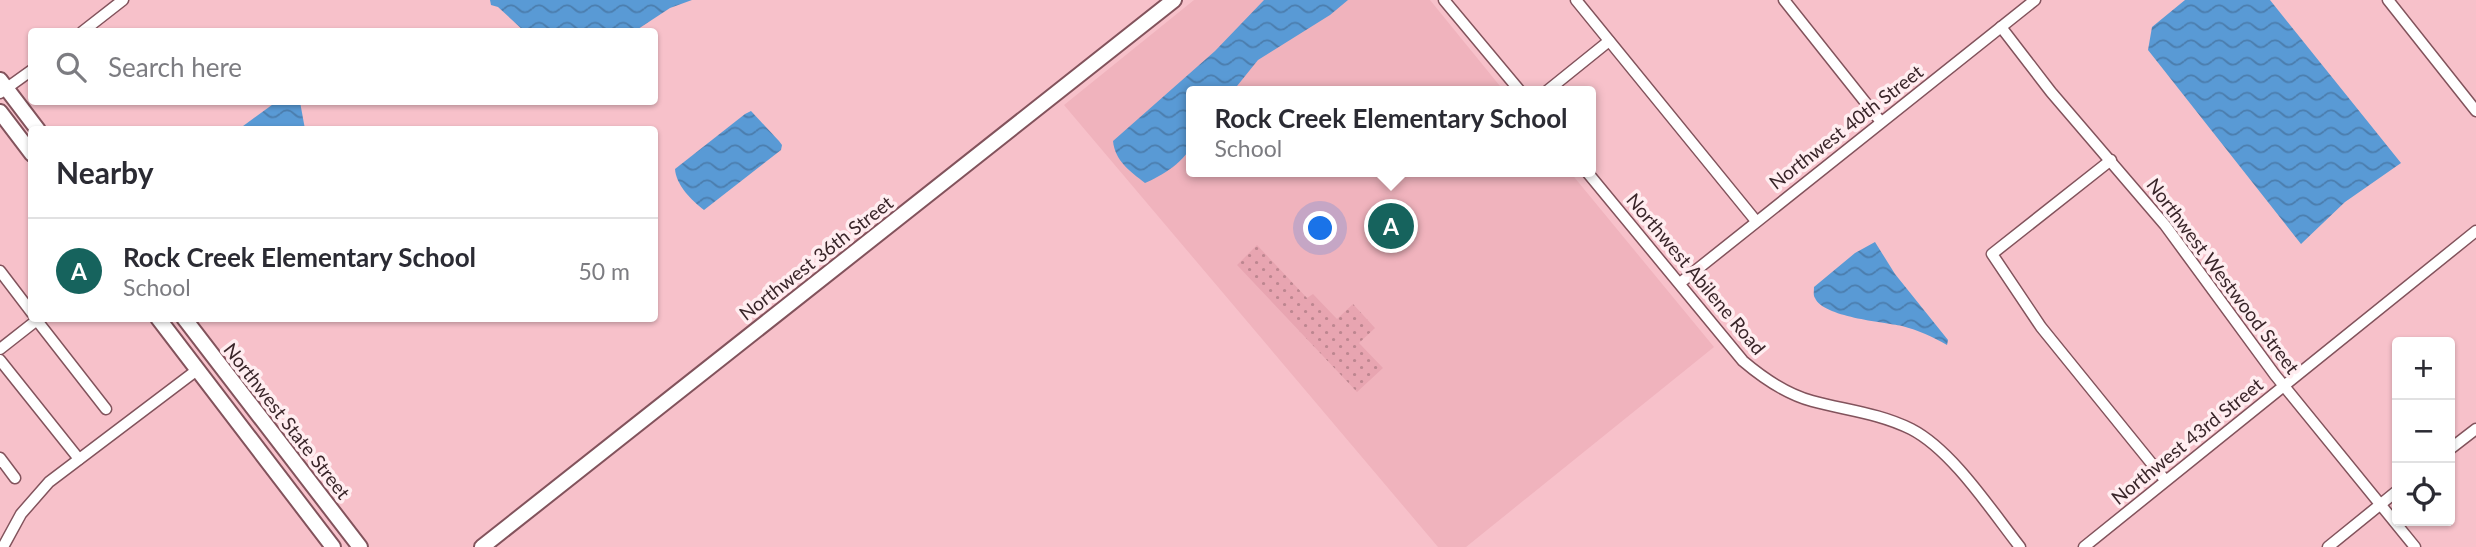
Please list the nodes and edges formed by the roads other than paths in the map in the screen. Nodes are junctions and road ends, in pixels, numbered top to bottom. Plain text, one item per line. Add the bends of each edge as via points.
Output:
1 (123, 0) edge
2 (1174, 0) edge
3 (1444, 0) edge
4 (1576, 0) edge
5 (1784, 0) edge
6 (2035, 0) edge
7 (2388, 0) edge
8 (2001, 27) junction
9 (87, 28) edge
10 (1609, 41) junction
11 (28, 72) edge
12 (1516, 86) edge
13 (1553, 86) edge
14 (2, 87) edge
15 (2476, 111) edge
16 (0, 112) edge
17 (1881, 122) junction
18 (35, 126) edge
19 (28, 148) edge
20 (2111, 160) junction
21 (1591, 177) edge
22 (1756, 221) junction
23 (2476, 231) edge
24 (0, 271) edge
25 (1680, 283) junction
26 (28, 308) edge
27 (30, 322) edge
28 (39, 322) edge
29 (161, 322) edge
30 (187, 322) edge
31 (0, 349) edge
32 (0, 360) edge
33 (197, 370) junction
34 (2284, 385) junction
35 (106, 408) dead end
36 (2476, 429) edge
37 (2455, 445) edge
38 (0, 458) edge
39 (79, 459) junction
40 (15, 478) dead end
41 (2165, 481) junction
42 (2392, 495) edge
43 (2380, 505) junction
44 (3, 547) edge
45 (333, 547) edge
46 (360, 547) edge
47 (482, 547) edge
48 (2020, 547) edge
49 (2084, 547) edge
50 (2328, 547) edge
51 (2415, 547) edge

1 - 9 street
2 - 47 main road, Northwest 36th Street
3 - 12 street
4 - 10 street
5 - 17 street
6 - 8 street, Northwest 40th Street
7 - 15 street
8 - 17 street, Northwest 40th Street
8 - 20 street, Northwest Westwood Street
10 - 13 street
10 - 22 street
11 - 14 street
14 - 18 main road
16 - 19 main road
17 - 22 street, Northwest 40th Street
20 - 34 street, Northwest Westwood Street
20 - 41 street via 1992,254 2041,327
21 - 25 street, Northwest Abilene Road
22 - 25 street, Northwest 40th Street
23 - 34 street, Northwest 43rd Street
24 - 26 street
25 - 48 street, Northwest Abilene Road via 1762,378 1810,401 1890,420 1933,444
27 - 31 street
28 - 35 street
29 - 33 main road, Northwest State Street
30 - 46 main road, Northwest State Street
32 - 39 street
33 - 39 street
33 - 45 main road, Northwest State Street
34 - 41 street, Northwest 43rd Street
34 - 43 street, Northwest Westwood Street
36 - 37 street
38 - 40 street
39 - 44 street via 37,495
41 - 49 street, Northwest 43rd Street
42 - 43 street
43 - 50 street
43 - 51 street, Northwest Westwood Street

